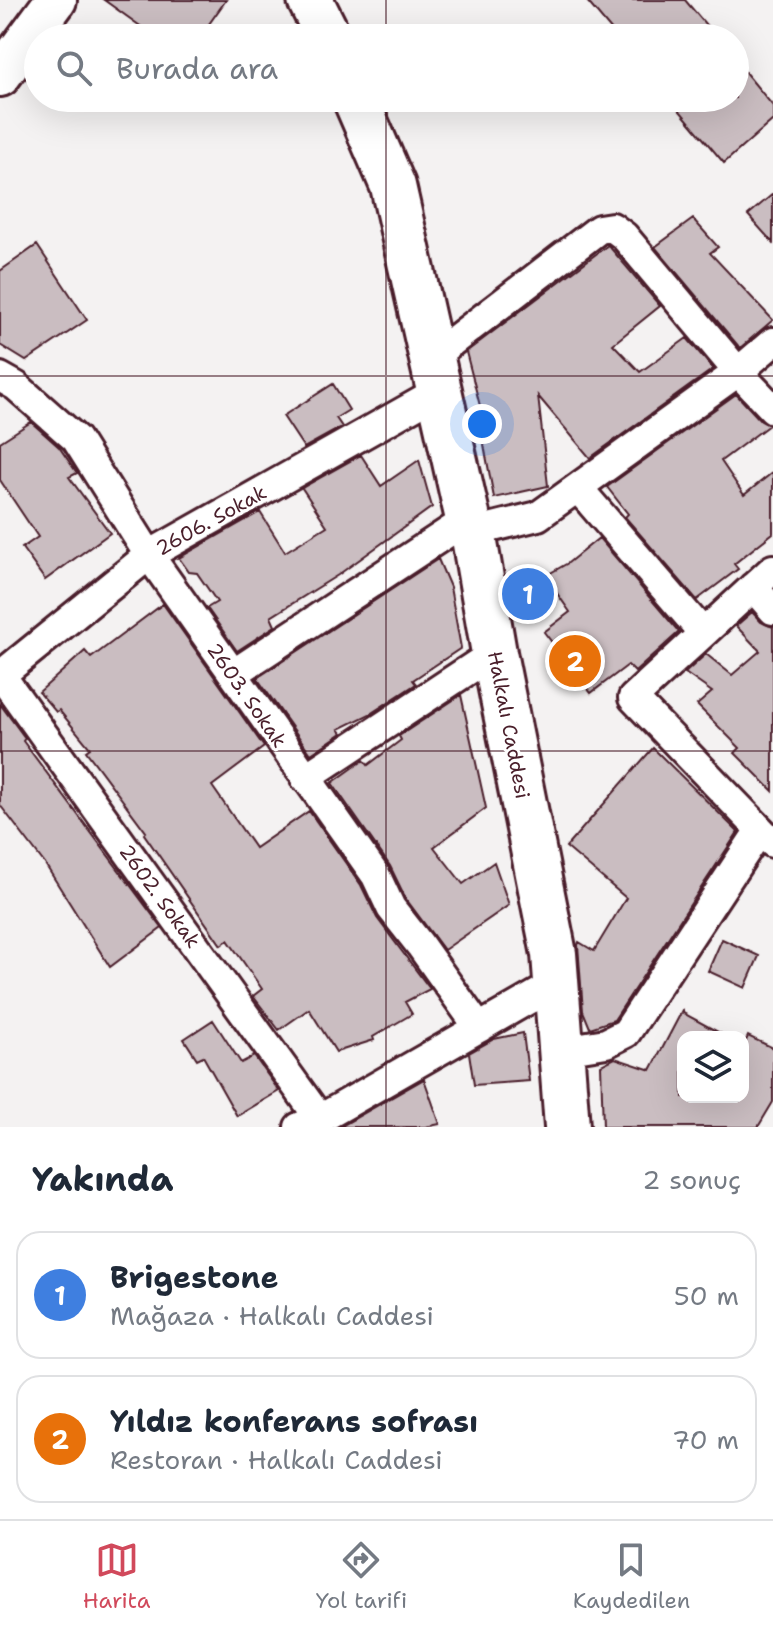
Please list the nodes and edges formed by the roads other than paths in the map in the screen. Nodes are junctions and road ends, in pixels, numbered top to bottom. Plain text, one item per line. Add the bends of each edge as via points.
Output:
1 (56, 0) edge
2 (310, 0) edge
3 (38, 24) edge
4 (322, 24) edge
5 (24, 43) edge
6 (0, 76) edge
7 (361, 112) edge
8 (773, 342) edge
9 (430, 350) junction
10 (738, 372) junction
11 (0, 377) edge
12 (440, 391) junction
13 (773, 409) edge
14 (578, 488) junction
15 (470, 526) junction
16 (149, 555) junction
17 (763, 578) edge
18 (773, 610) edge
19 (703, 633) junction
20 (494, 653) junction
21 (0, 674) edge
22 (233, 674) junction
23 (305, 778) junction
24 (766, 836) edge
25 (557, 983) junction
26 (479, 1028) junction
27 (563, 1050) junction
28 (309, 1123) edge
29 (567, 1127) edge

1 - 3 main road
2 - 4 main road
5 - 6 main road
7 - 9 main road, Halkalı Caddesi via 393,186
8 - 10 street
9 - 10 street via 448,345 599,229 612,227
9 - 12 main road, Halkalı Caddesi
10 - 13 street
10 - 14 street
11 - 16 street, 2603. Sokak via 76,439
12 - 15 main road, Halkalı Caddesi
12 - 16 street, 2606. Sokak
14 - 15 street via 538,516
14 - 19 street
15 - 20 main road, Halkalı Caddesi
15 - 22 street
16 - 21 street, 2606. Sokak
16 - 22 street, 2603. Sokak
17 - 18 street
17 - 19 street
19 - 24 street via 633,698
20 - 23 street
20 - 25 main road, Halkalı Caddesi
21 - 28 street, 2602. Sokak
22 - 23 street, 2603. Sokak
23 - 26 street, 2603. Sokak
24 - 27 street via 626,1033 606,1043
25 - 26 street
25 - 27 main road, Halkalı Caddesi
26 - 28 street
27 - 29 main road, Halkalı Caddesi

